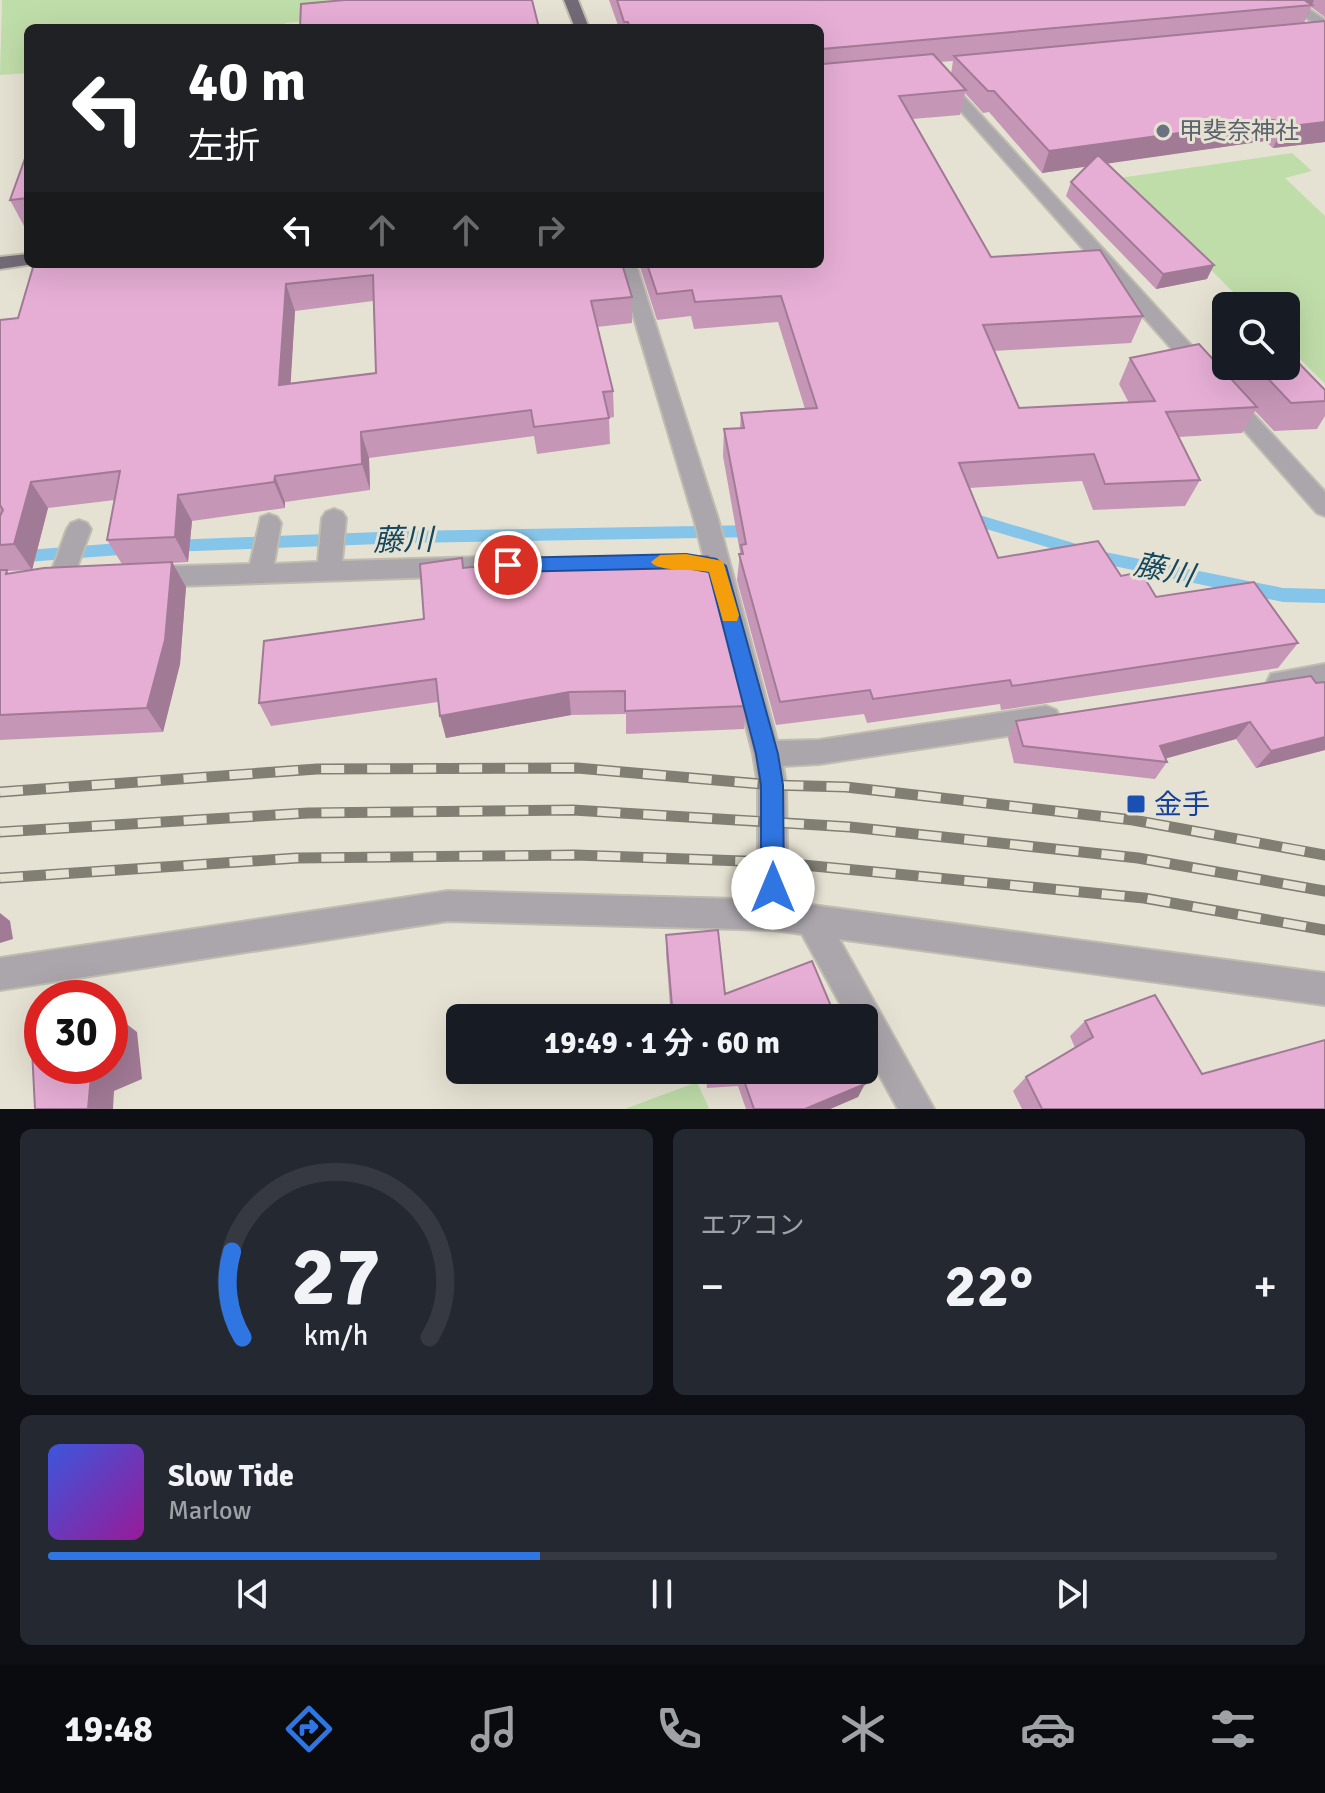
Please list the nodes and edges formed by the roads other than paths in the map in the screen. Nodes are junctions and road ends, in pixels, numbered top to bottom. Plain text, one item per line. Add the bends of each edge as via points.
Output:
1 (571, 0) edge
2 (1286, 0) edge
3 (580, 24) edge
4 (1325, 26) edge
5 (941, 70) edge
6 (24, 260) edge
7 (0, 263) edge
8 (628, 268) edge
9 (1325, 507) edge
10 (334, 518) dead end
11 (269, 523) dead end
12 (79, 529) dead end
13 (686, 561) edge
14 (715, 561) junction
15 (547, 564) edge
16 (330, 566) junction
17 (261, 569) junction
18 (129, 578) edge
19 (30, 582) edge
20 (1325, 675) edge
21 (1259, 685) edge
22 (1071, 714) edge
23 (767, 754) junction
24 (773, 915) junction
25 (811, 920) junction
26 (0, 974) edge
27 (1325, 989) edge
28 (917, 1109) edge

1 - 3 highway
2 - 4 street
5 - 9 street
6 - 7 highway
8 - 14 street
10 - 16 street
11 - 17 street
12 - 19 street via 70,577
13 - 14 street
14 - 23 street
15 - 16 street
16 - 17 street
17 - 18 street
20 - 21 street
22 - 23 street via 819,752
23 - 24 street
24 - 25 street
24 - 26 street via 448,906
25 - 27 street
25 - 28 street

